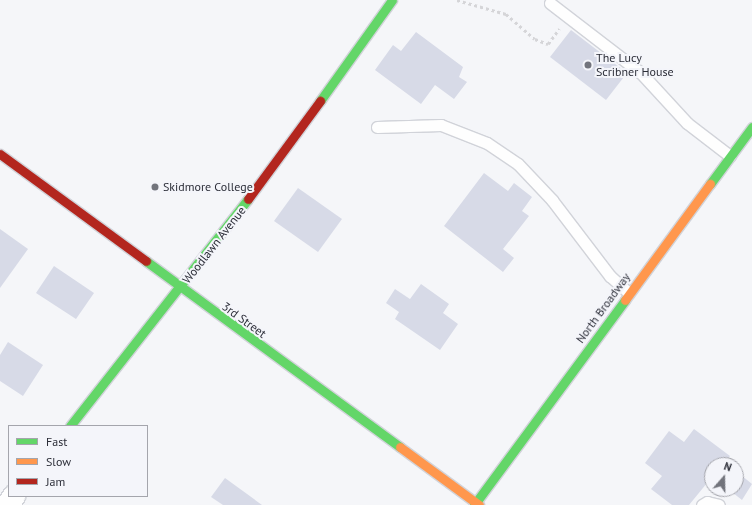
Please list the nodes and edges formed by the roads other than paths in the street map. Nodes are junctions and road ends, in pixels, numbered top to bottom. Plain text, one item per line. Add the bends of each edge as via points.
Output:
1 (392, 0) edge
2 (550, 3) dead end
3 (377, 127) dead end
4 (752, 127) edge
5 (0, 154) edge
6 (730, 156) junction
7 (180, 288) junction
8 (629, 292) junction
9 (71, 425) edge
10 (476, 504) edge
11 (702, 505) edge
12 (719, 505) edge

1 - 7 street, Woodlawn Avenue via 275,166
2 - 6 lane via 641,73 688,124
3 - 8 lane via 441,125 487,143 523,169 552,200 610,276
4 - 6 street, North Broadway
5 - 7 street, 3rd Street
6 - 8 street, North Broadway
7 - 9 street, Woodlawn Avenue
7 - 10 street, 3rd Street
8 - 10 street, North Broadway
11 - 12 lane via 706,502

